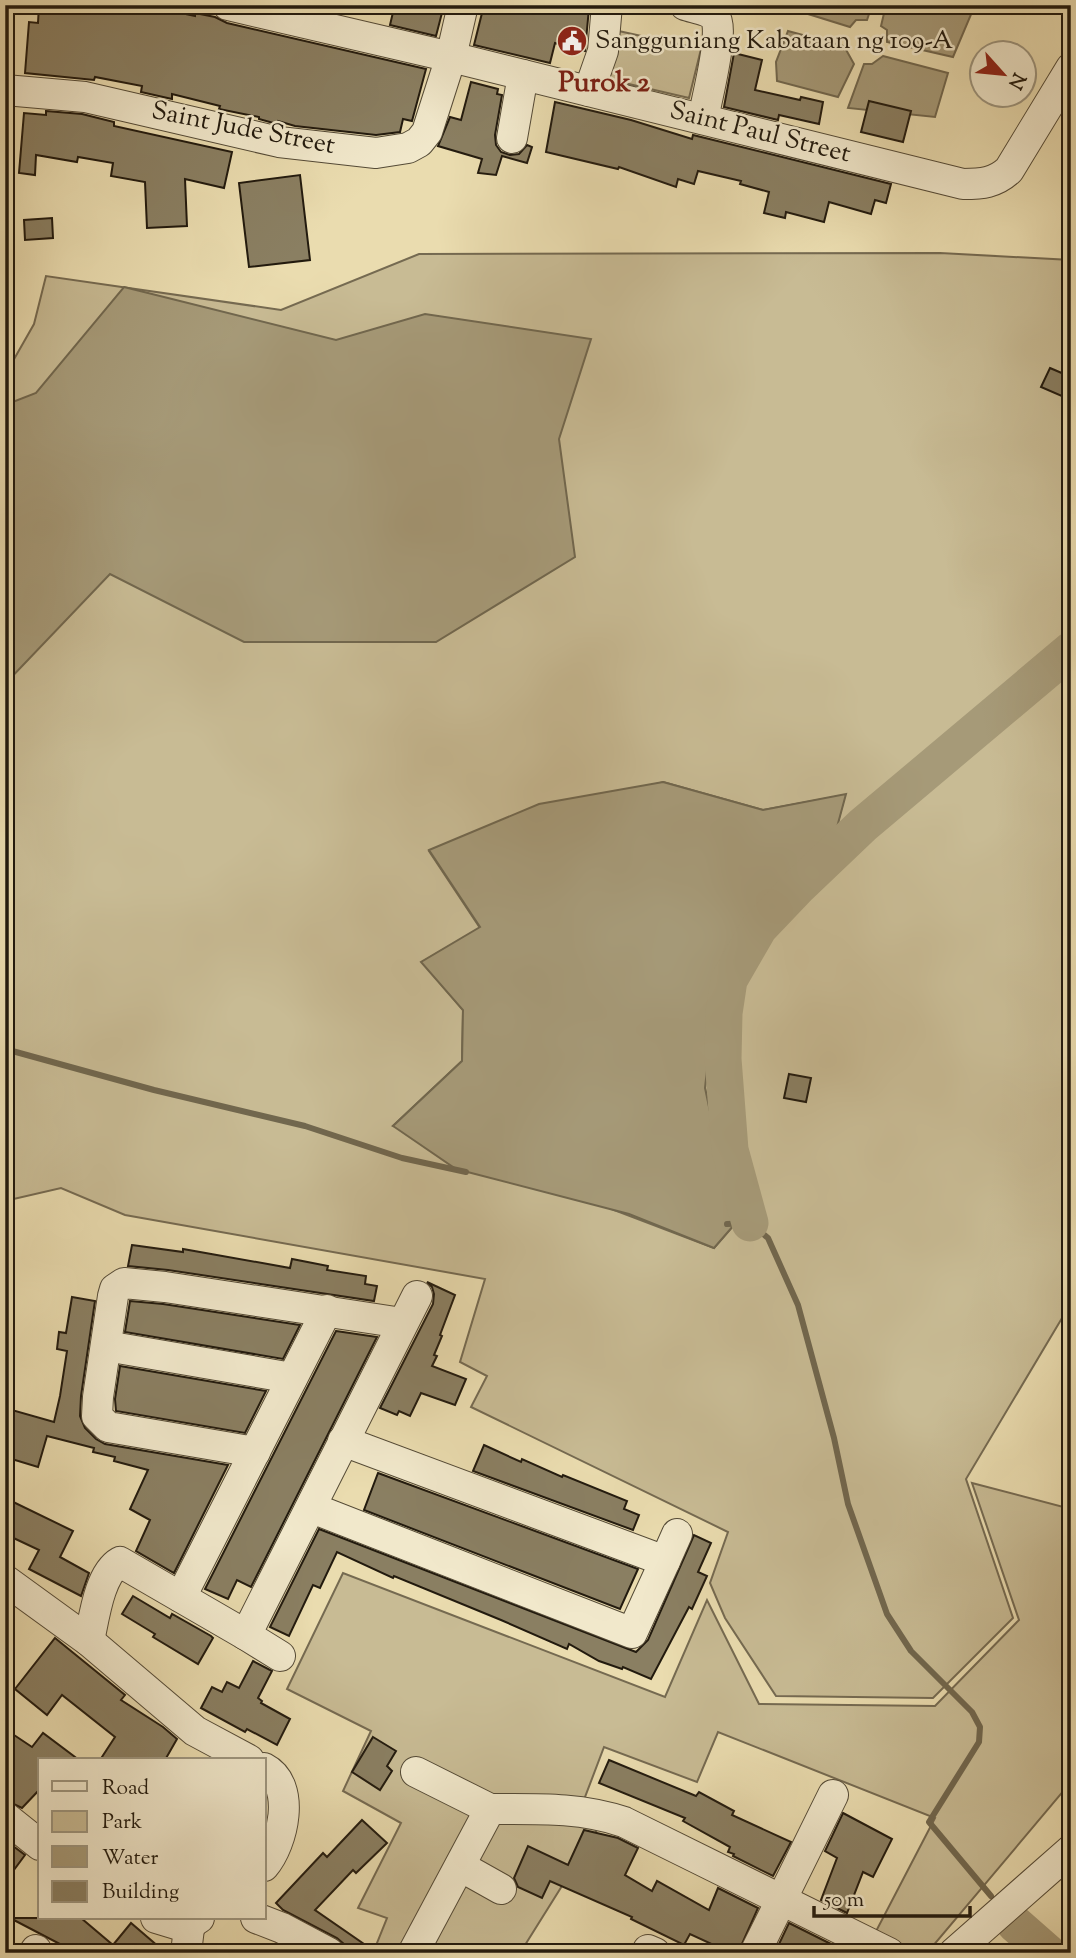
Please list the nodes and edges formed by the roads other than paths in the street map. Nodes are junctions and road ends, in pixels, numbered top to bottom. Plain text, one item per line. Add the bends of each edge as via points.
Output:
1 (228, 5) edge
2 (463, 5) edge
3 (607, 5) edge
4 (685, 5) edge
5 (451, 57) junction
6 (1071, 68) edge
7 (523, 75) junction
8 (5, 90) edge
9 (589, 91) junction
10 (703, 119) junction
11 (512, 138) dead end
12 (417, 1296) dead end
13 (327, 1310) junction
14 (402, 1323) junction
15 (106, 1346) junction
16 (292, 1378) junction
17 (343, 1441) junction
18 (255, 1452) junction
19 (312, 1508) junction
20 (677, 1534) dead end
21 (664, 1561) junction
22 (5, 1580) edge
23 (181, 1597) junction
24 (246, 1635) junction
25 (89, 1641) junction
26 (279, 1656) dead end
27 (245, 1758) edge
28 (266, 1770) edge
29 (416, 1772) dead end
30 (833, 1795) dead end
31 (490, 1808) junction
32 (5, 1817) edge
33 (38, 1842) edge
34 (1071, 1850) edge
35 (266, 1864) edge
36 (460, 1867) junction
37 (501, 1889) dead end
38 (781, 1899) junction
39 (161, 1920) edge
40 (261, 1920) edge
41 (192, 1933) edge
42 (329, 1953) edge
43 (413, 1953) edge
44 (755, 1953) edge
45 (889, 1953) edge
46 (954, 1953) edge

1 - 5 street, Saint Paul Street
2 - 5 street, Saint Jude Street
3 - 9 street via 603,51
4 - 10 street via 711,14 717,23 716,58
5 - 7 street, Saint Paul Street
5 - 8 street, Saint Jude Street via 427,132 408,148 376,153 279,142 85,97
6 - 10 street, Saint Paul Street via 1009,170 986,184 963,184
7 - 9 street, Saint Paul Street
7 - 11 street
9 - 10 street, Saint Paul Street
12 - 14 street
13 - 14 street
13 - 15 street via 124,1283 115,1289
13 - 16 street
14 - 17 street
15 - 16 street
15 - 18 street via 97,1416 108,1427
16 - 18 street
17 - 19 street
17 - 21 street
18 - 23 street
19 - 21 street via 628,1640
19 - 24 street
20 - 21 street
22 - 25 street
23 - 24 street
23 - 25 street via 118,1562 102,1588
24 - 26 street
25 - 27 street via 195,1731
28 - 35 street via 282,1791 283,1813 276,1849
29 - 31 street
30 - 38 street
31 - 36 street
31 - 38 street via 568,1809 608,1816
32 - 33 street
34 - 46 street
36 - 37 street
36 - 43 street
38 - 44 street
38 - 45 street
39 - 41 street
40 - 42 street

